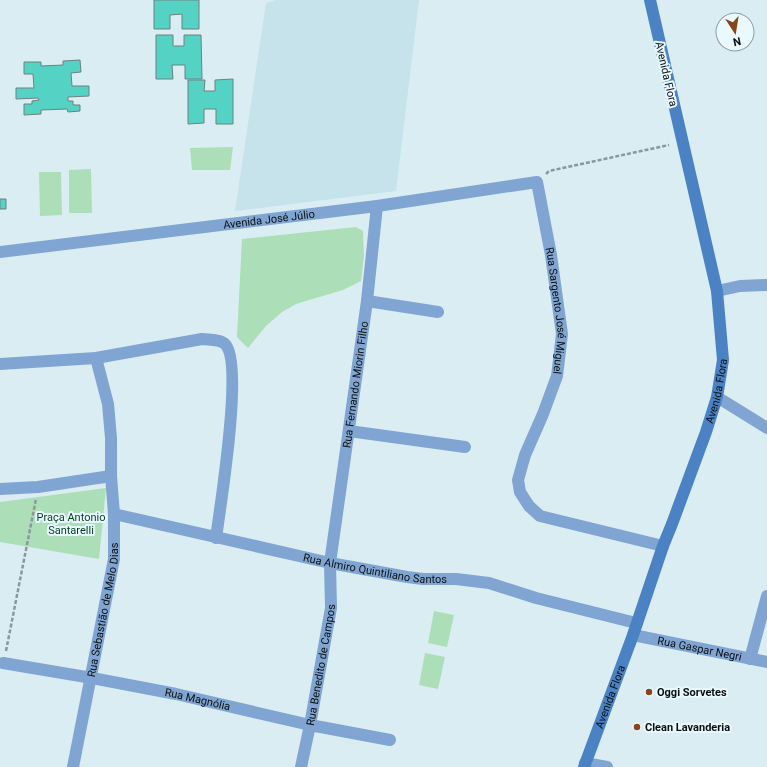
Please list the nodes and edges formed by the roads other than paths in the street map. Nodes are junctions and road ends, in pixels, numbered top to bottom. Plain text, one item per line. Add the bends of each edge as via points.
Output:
1 (650, 0) edge
2 (537, 182) joint
3 (378, 206) junction
4 (0, 252) edge
5 (767, 285) edge
6 (717, 291) junction
7 (367, 301) junction
8 (438, 312) dead end
9 (96, 358) junction
10 (0, 364) edge
11 (717, 397) junction
12 (767, 428) edge
13 (349, 431) junction
14 (465, 447) dead end
15 (111, 476) junction
16 (0, 489) edge
17 (114, 514) junction
18 (216, 538) junction
19 (663, 546) junction
20 (330, 563) junction
21 (767, 596) edge
22 (634, 629) junction
23 (750, 659) junction
24 (767, 662) edge
25 (3, 663) road end
26 (92, 678) junction
27 (310, 725) junction
28 (390, 740) dead end
29 (585, 765) edge
30 (73, 767) edge
31 (301, 767) edge
32 (607, 767) edge

1 - 6 main road, Avenida Flora
2 - 3 street, Avenida José Júlio
2 - 19 street, Rua Sargento José Miguel via 562,334 557,376 525,455 518,480 520,492 529,506 540,516
3 - 4 street, Avenida José Júlio
3 - 7 street, Rua Fernando Miorin Filho
5 - 6 street via 740,286
6 - 11 main road, Avenida Flora via 723,360
7 - 8 street
7 - 13 street, Rua Fernando Miorin Filho
9 - 10 street
9 - 15 street, Rua Sebastião de Melo Dias via 108,404
9 - 18 street via 202,339 225,343 229,350 232,378 229,446
11 - 12 street
11 - 19 main road, Avenida Flora
13 - 14 street
13 - 20 street, Rua Fernando Miorin Filho
15 - 16 street via 38,487
15 - 17 street, Rua Sebastião de Melo Dias
17 - 18 street, Rua Almiro Quintiliano Santos
17 - 26 street, Rua Sebastião de Melo Dias via 114,559
18 - 20 street, Rua Almiro Quintiliano Santos
19 - 22 main road, Avenida Flora
20 - 22 street, Rua Almiro Quintiliano Santos via 423,579 489,583
20 - 27 street, Rua Benedito de Campos via 331,608
21 - 23 street
22 - 23 street, Rua Gaspar Negri
22 - 29 main road, Avenida Flora
23 - 24 street, Rua Gaspar Negri
25 - 26 street, Rua Magnólia
26 - 27 street, Rua Magnólia via 176,694
26 - 30 street, Rua Sebastião de Melo Dias
27 - 28 street, Rua Magnólia
27 - 31 street, Rua Benedito de Campos
29 - 32 street

